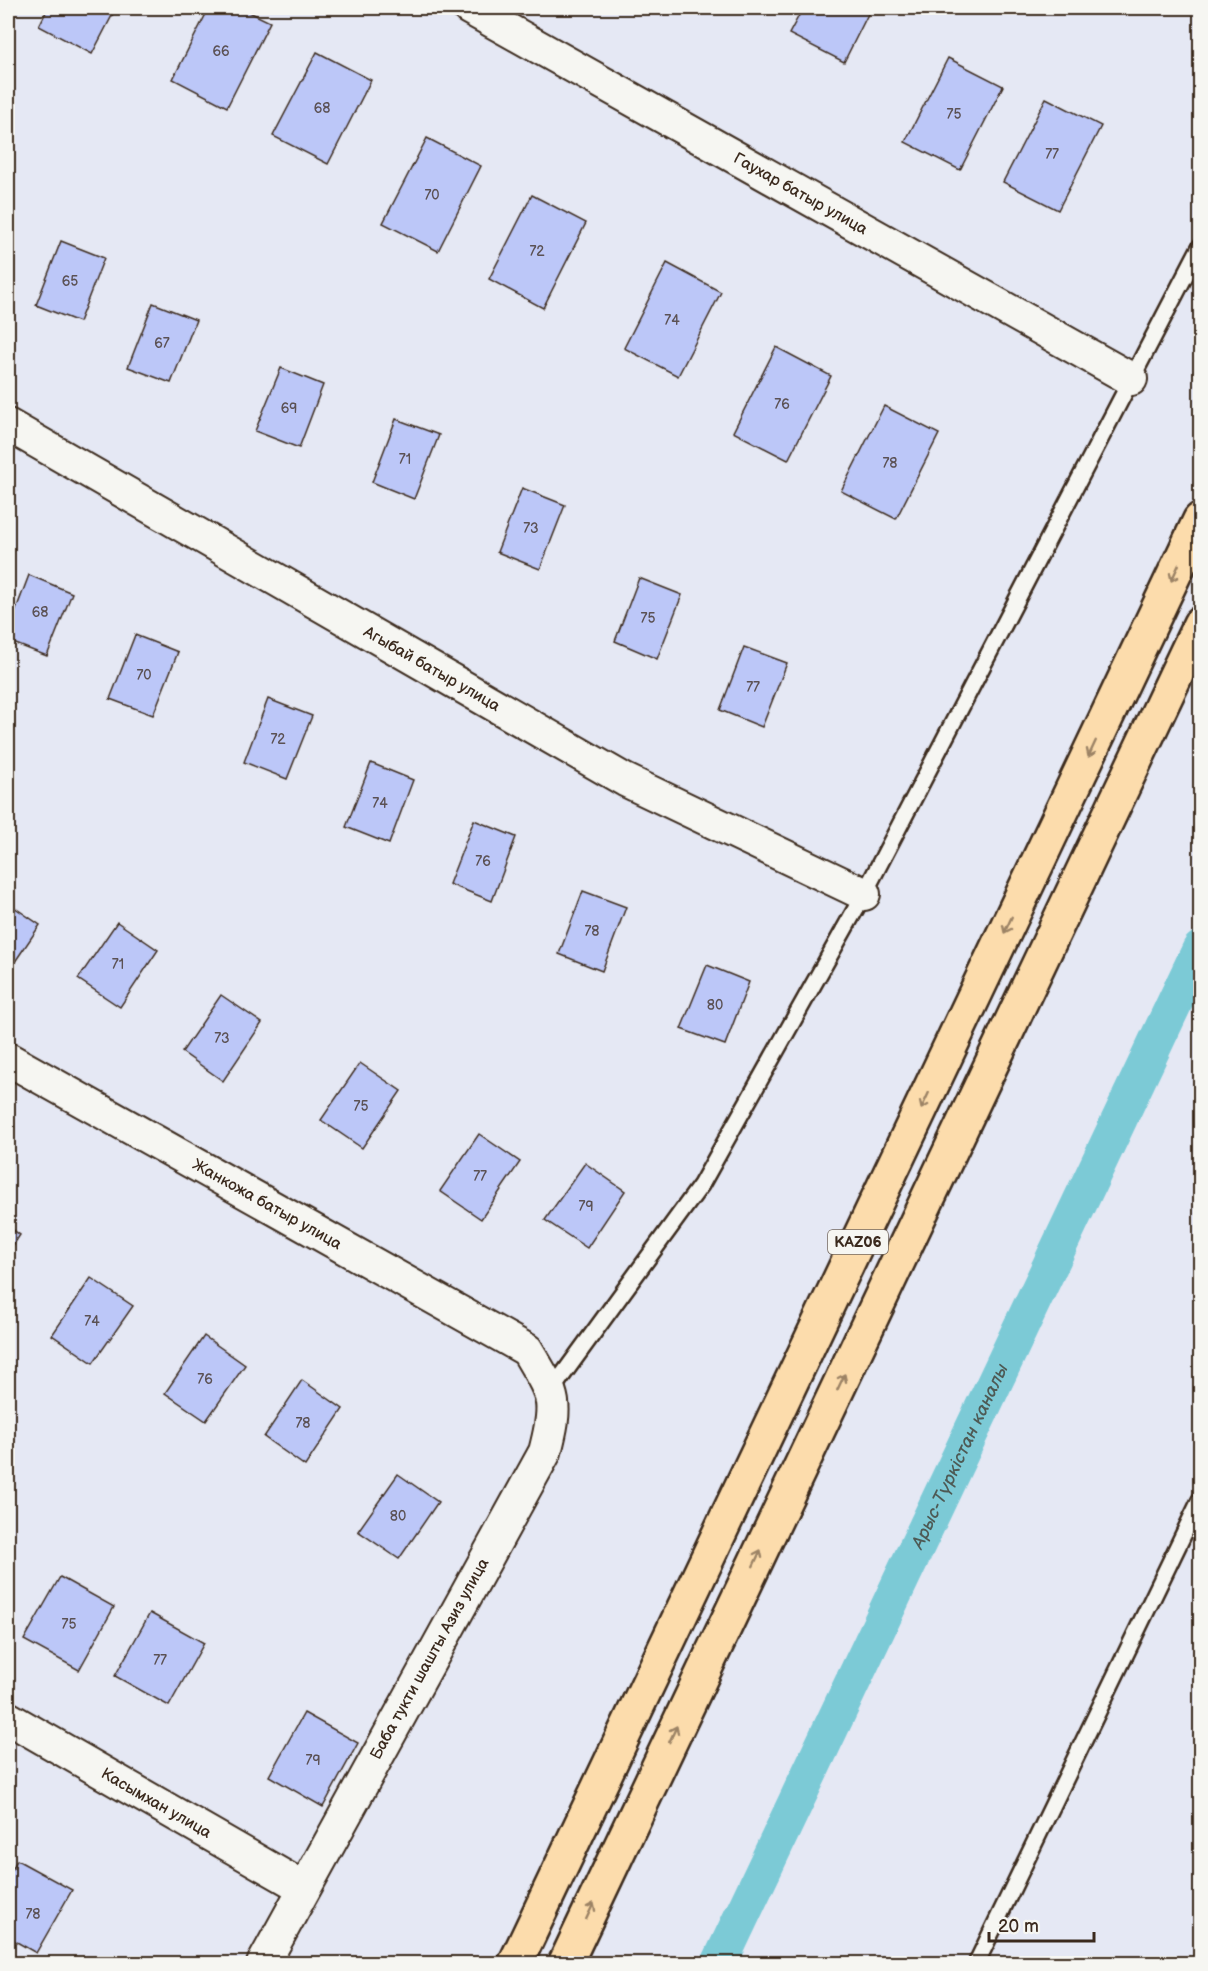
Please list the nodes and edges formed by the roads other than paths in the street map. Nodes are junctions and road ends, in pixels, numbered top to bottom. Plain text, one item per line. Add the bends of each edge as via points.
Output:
1 (469, 8) edge
2 (1200, 247) edge
3 (1131, 379) junction
4 (8, 426) edge
5 (1200, 520) edge
6 (1200, 624) edge
7 (864, 894) junction
8 (8, 1059) edge
9 (527, 1350) joint
10 (551, 1391) junction
11 (1200, 1500) edge
12 (8, 1718) edge
13 (304, 1888) junction
14 (263, 1964) edge
15 (516, 1964) edge
16 (565, 1964) edge
17 (976, 1964) edge

1 - 3 street, Гаухар батыр улица
2 - 3 lane
3 - 7 lane
4 - 7 street, Агыбай батыр улица via 625,780
5 -> 15 highway, KАZ06
16 -> 6 highway, KАZ06
7 - 10 lane via 701,1185
8 - 9 street, Жанкожа батыр улица
9 - 10 street, Баба тукти шашты Азиз улица
10 - 13 street, Баба тукти шашты Азиз улица via 554,1418 544,1452
11 - 17 lane
12 - 13 street, Касымхан улица
13 - 14 street, Баба тукти шашты Азиз улица

